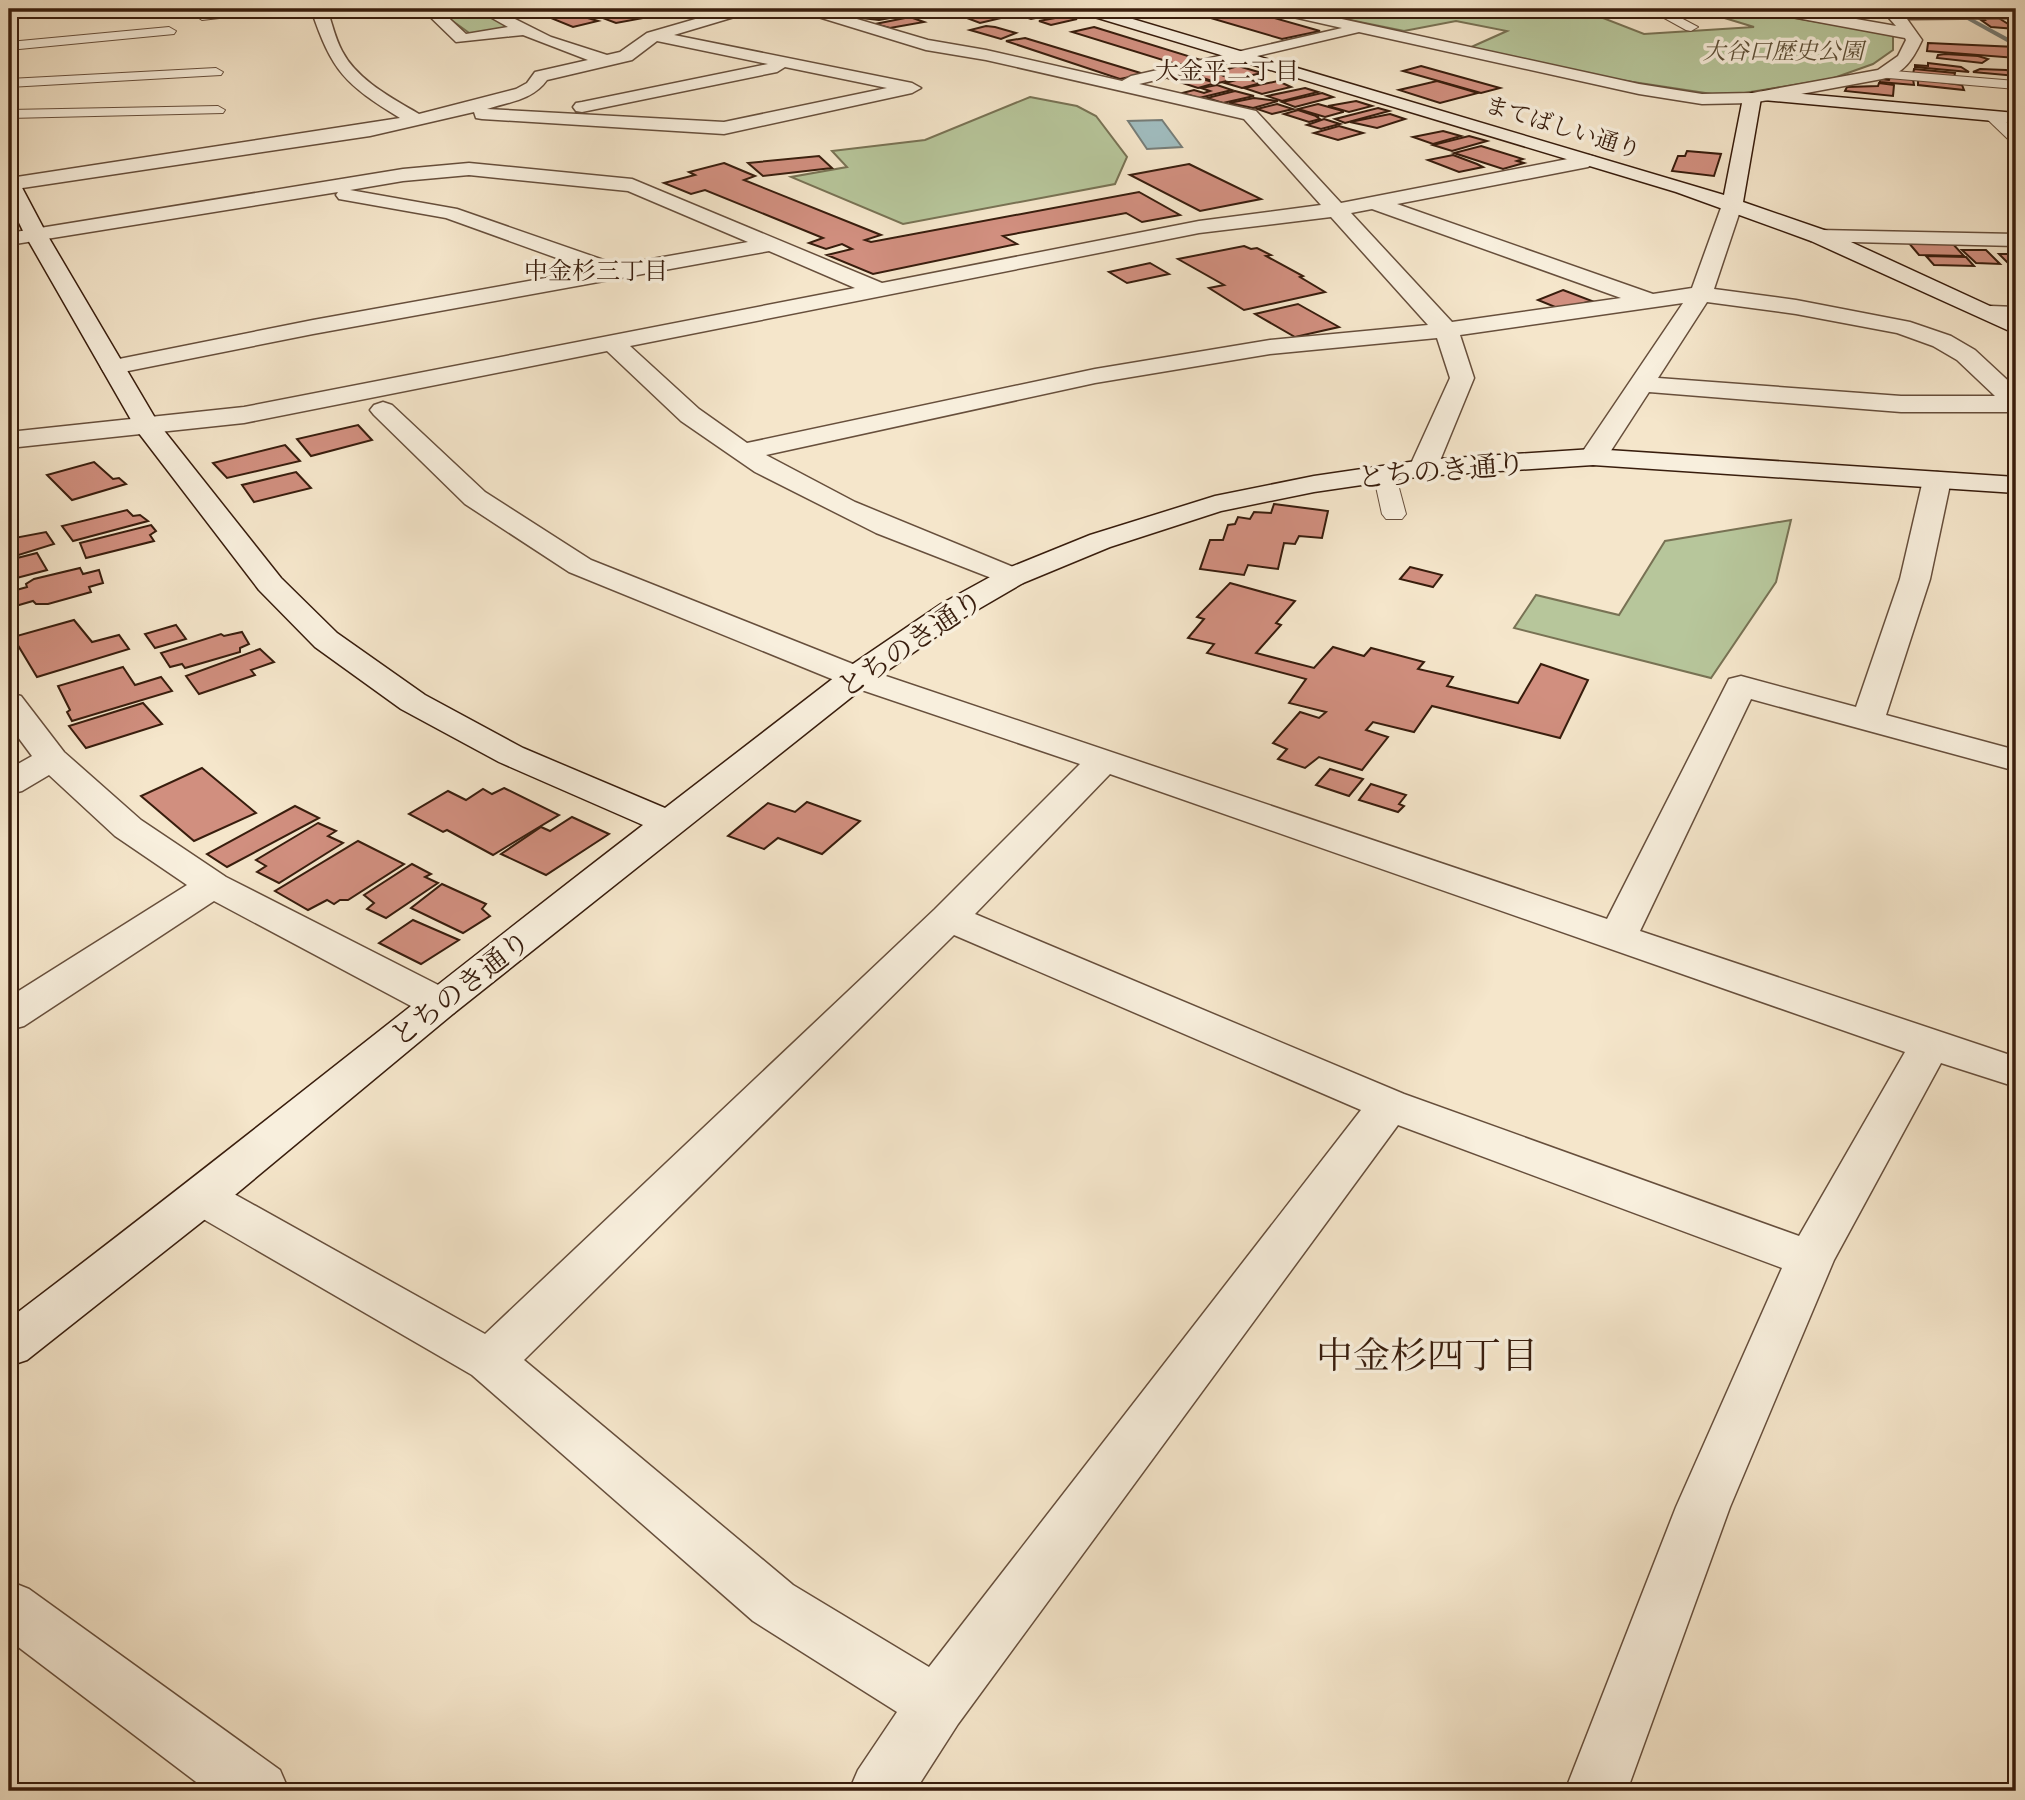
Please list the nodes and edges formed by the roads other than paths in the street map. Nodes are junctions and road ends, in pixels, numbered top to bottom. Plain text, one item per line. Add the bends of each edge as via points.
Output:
1 (262, 9) edge
2 (319, 9) edge
3 (430, 9) edge
4 (484, 9) edge
5 (746, 9) edge
6 (807, 9) edge
7 (1083, 9) edge
8 (1276, 9) edge
9 (1654, 9) edge
10 (1775, 9) edge
11 (2008, 11) edge
12 (1818, 12) edge
13 (1892, 12) edge
14 (202, 16) dead end
15 (1691, 27) dead end
16 (1367, 28) junction
17 (524, 30) junction
18 (1912, 34) junction
19 (653, 36) junction
20 (9, 46) edge
21 (1242, 56) junction
22 (9, 58) edge
23 (607, 61) junction
24 (789, 65) junction
25 (216, 72) dead end
26 (1882, 74) junction
27 (9, 83) edge
28 (1118, 84) junction
29 (2016, 85) edge
30 (1760, 97) junction
31 (218, 110) dead end
32 (456, 112) junction
33 (9, 114) edge
34 (1992, 116) junction
35 (532, 117) junction
36 (2016, 118) edge
37 (416, 120) junction
38 (2016, 139) edge
39 (1588, 161) junction
40 (9, 183) edge
41 (313, 190) junction
42 (1373, 203) junction
43 (1732, 205) junction
44 (1335, 210) junction
45 (22, 236) edge
46 (1819, 236) junction
47 (2016, 240) edge
48 (771, 244) junction
49 (616, 272) junction
50 (879, 289) junction
51 (1701, 294) junction
52 (1650, 301) junction
53 (904, 305) junction
54 (1991, 313) junction
55 (2016, 314) edge
56 (2016, 327) edge
57 (1446, 330) junction
58 (622, 351) junction
59 (113, 367) junction
60 (1640, 384) junction
61 (2016, 403) edge
62 (383, 410) junction
63 (294, 429) dead end
64 (269, 434) dead end
65 (155, 436) junction
66 (9, 440) edge
67 (744, 452) junction
68 (1592, 457) junction
69 (9, 462) edge
70 (1423, 468) junction
71 (1384, 473) junction
72 (1937, 480) junction
73 (2016, 485) edge
74 (1394, 514) dead end
75 (1012, 576) junction
76 (856, 677) junction
77 (9, 704) edge
78 (1868, 720) junction
79 (52, 759) junction
80 (1104, 760) junction
81 (2016, 761) edge
82 (9, 783) edge
83 (670, 822) junction
84 (213, 885) junction
85 (949, 918) junction
86 (1618, 936) junction
87 (439, 1003) junction
88 (9, 1016) edge
89 (1930, 1045) junction
90 (2016, 1072) edge
91 (1389, 1105) junction
92 (202, 1197) junction
93 (1810, 1259) junction
94 (9, 1346) edge
95 (490, 1361) junction
96 (9, 1607) edge
97 (937, 1704) junction
98 (258, 1791) edge
99 (880, 1791) edge
100 (1596, 1791) edge

1 - 14 lane
2 - 37 street via 336,55 352,74
3 - 17 street via 462,39
4 - 17 street
5 - 19 street
6 - 28 street via 926,45
7 - 21 street, まてばしい通り
8 - 16 street
9 - 15 lane
10 - 12 street
11 - 13 street
12 - 18 street
13 - 18 street
16 - 21 street
16 - 30 street via 1639,89 1702,99
17 - 23 street
18 - 26 street via 1911,59
19 - 23 street via 626,56
19 - 24 street
20 - 22 lane via 167,38
21 - 28 street
21 - 39 street, まてばしい通り
23 - 32 street via 541,76 522,93
24 - 35 street
24 - 35 street via 912,88 724,128
25 - 27 lane
26 - 29 lane
26 - 30 street
28 - 44 street via 1250,115
30 - 34 street
30 - 43 street
31 - 33 lane
32 - 35 street
32 - 37 street
34 - 36 street
34 - 38 lane
37 - 40 street
39 - 42 street
39 - 43 street, まてばしい通り
40 - 45 street
41 - 45 street
41 - 48 street via 469,169 590,180 632,185
41 - 49 street via 450,213
42 - 44 street
42 - 52 street
43 - 46 street, まてばしい通り
43 - 51 street
44 - 50 street via 1199,228
44 - 53 street via 1294,228
44 - 57 street
45 - 59 street
46 - 47 street
46 - 54 street, まてばしい通り
48 - 49 street
48 - 50 street
49 - 59 street
50 - 53 street
50 - 58 street
51 - 52 street
51 - 60 street
51 - 61 street via 1902,327 1966,355
52 - 57 street
53 - 58 street
54 - 55 street
54 - 56 street, まてばしい通り
57 - 67 street via 1270,347 1095,376
57 - 70 street via 1462,378
58 - 62 street
58 - 65 street via 244,415
58 - 67 street via 690,414
59 - 65 street
60 - 61 street via 1901,404
60 - 68 street
62 - 63 street
62 - 76 street via 475,498 580,566
64 - 65 street
65 - 66 street
65 - 69 street
65 - 83 street via 270,584 326,640 412,702 511,755
67 - 75 street via 893,531
68 - 70 street, とちのき通り
68 - 72 street, とちのき通り
70 - 71 street, とちのき通り
71 - 74 lane
71 - 75 street, とちのき通り via 1215,504 1100,541
72 - 73 street, とちのき通り
72 - 78 street via 1915,579
75 - 76 street, とちのき通り
76 - 80 street
76 - 83 street, とちのき通り
77 - 79 street
78 - 81 street
78 - 86 street via 1741,687
79 - 82 street
79 - 84 street via 128,828
80 - 85 street
80 - 86 street
83 - 87 street, とちのき通り
84 - 87 street
84 - 88 street
85 - 91 street
85 - 95 street
86 - 89 street
87 - 92 street, とちのき通り
89 - 90 street
89 - 93 street
91 - 93 street
91 - 97 street
92 - 94 street, とちのき通り
92 - 95 street
93 - 100 street via 1703,1507
95 - 97 street via 773,1603
96 - 98 street
97 - 99 street

